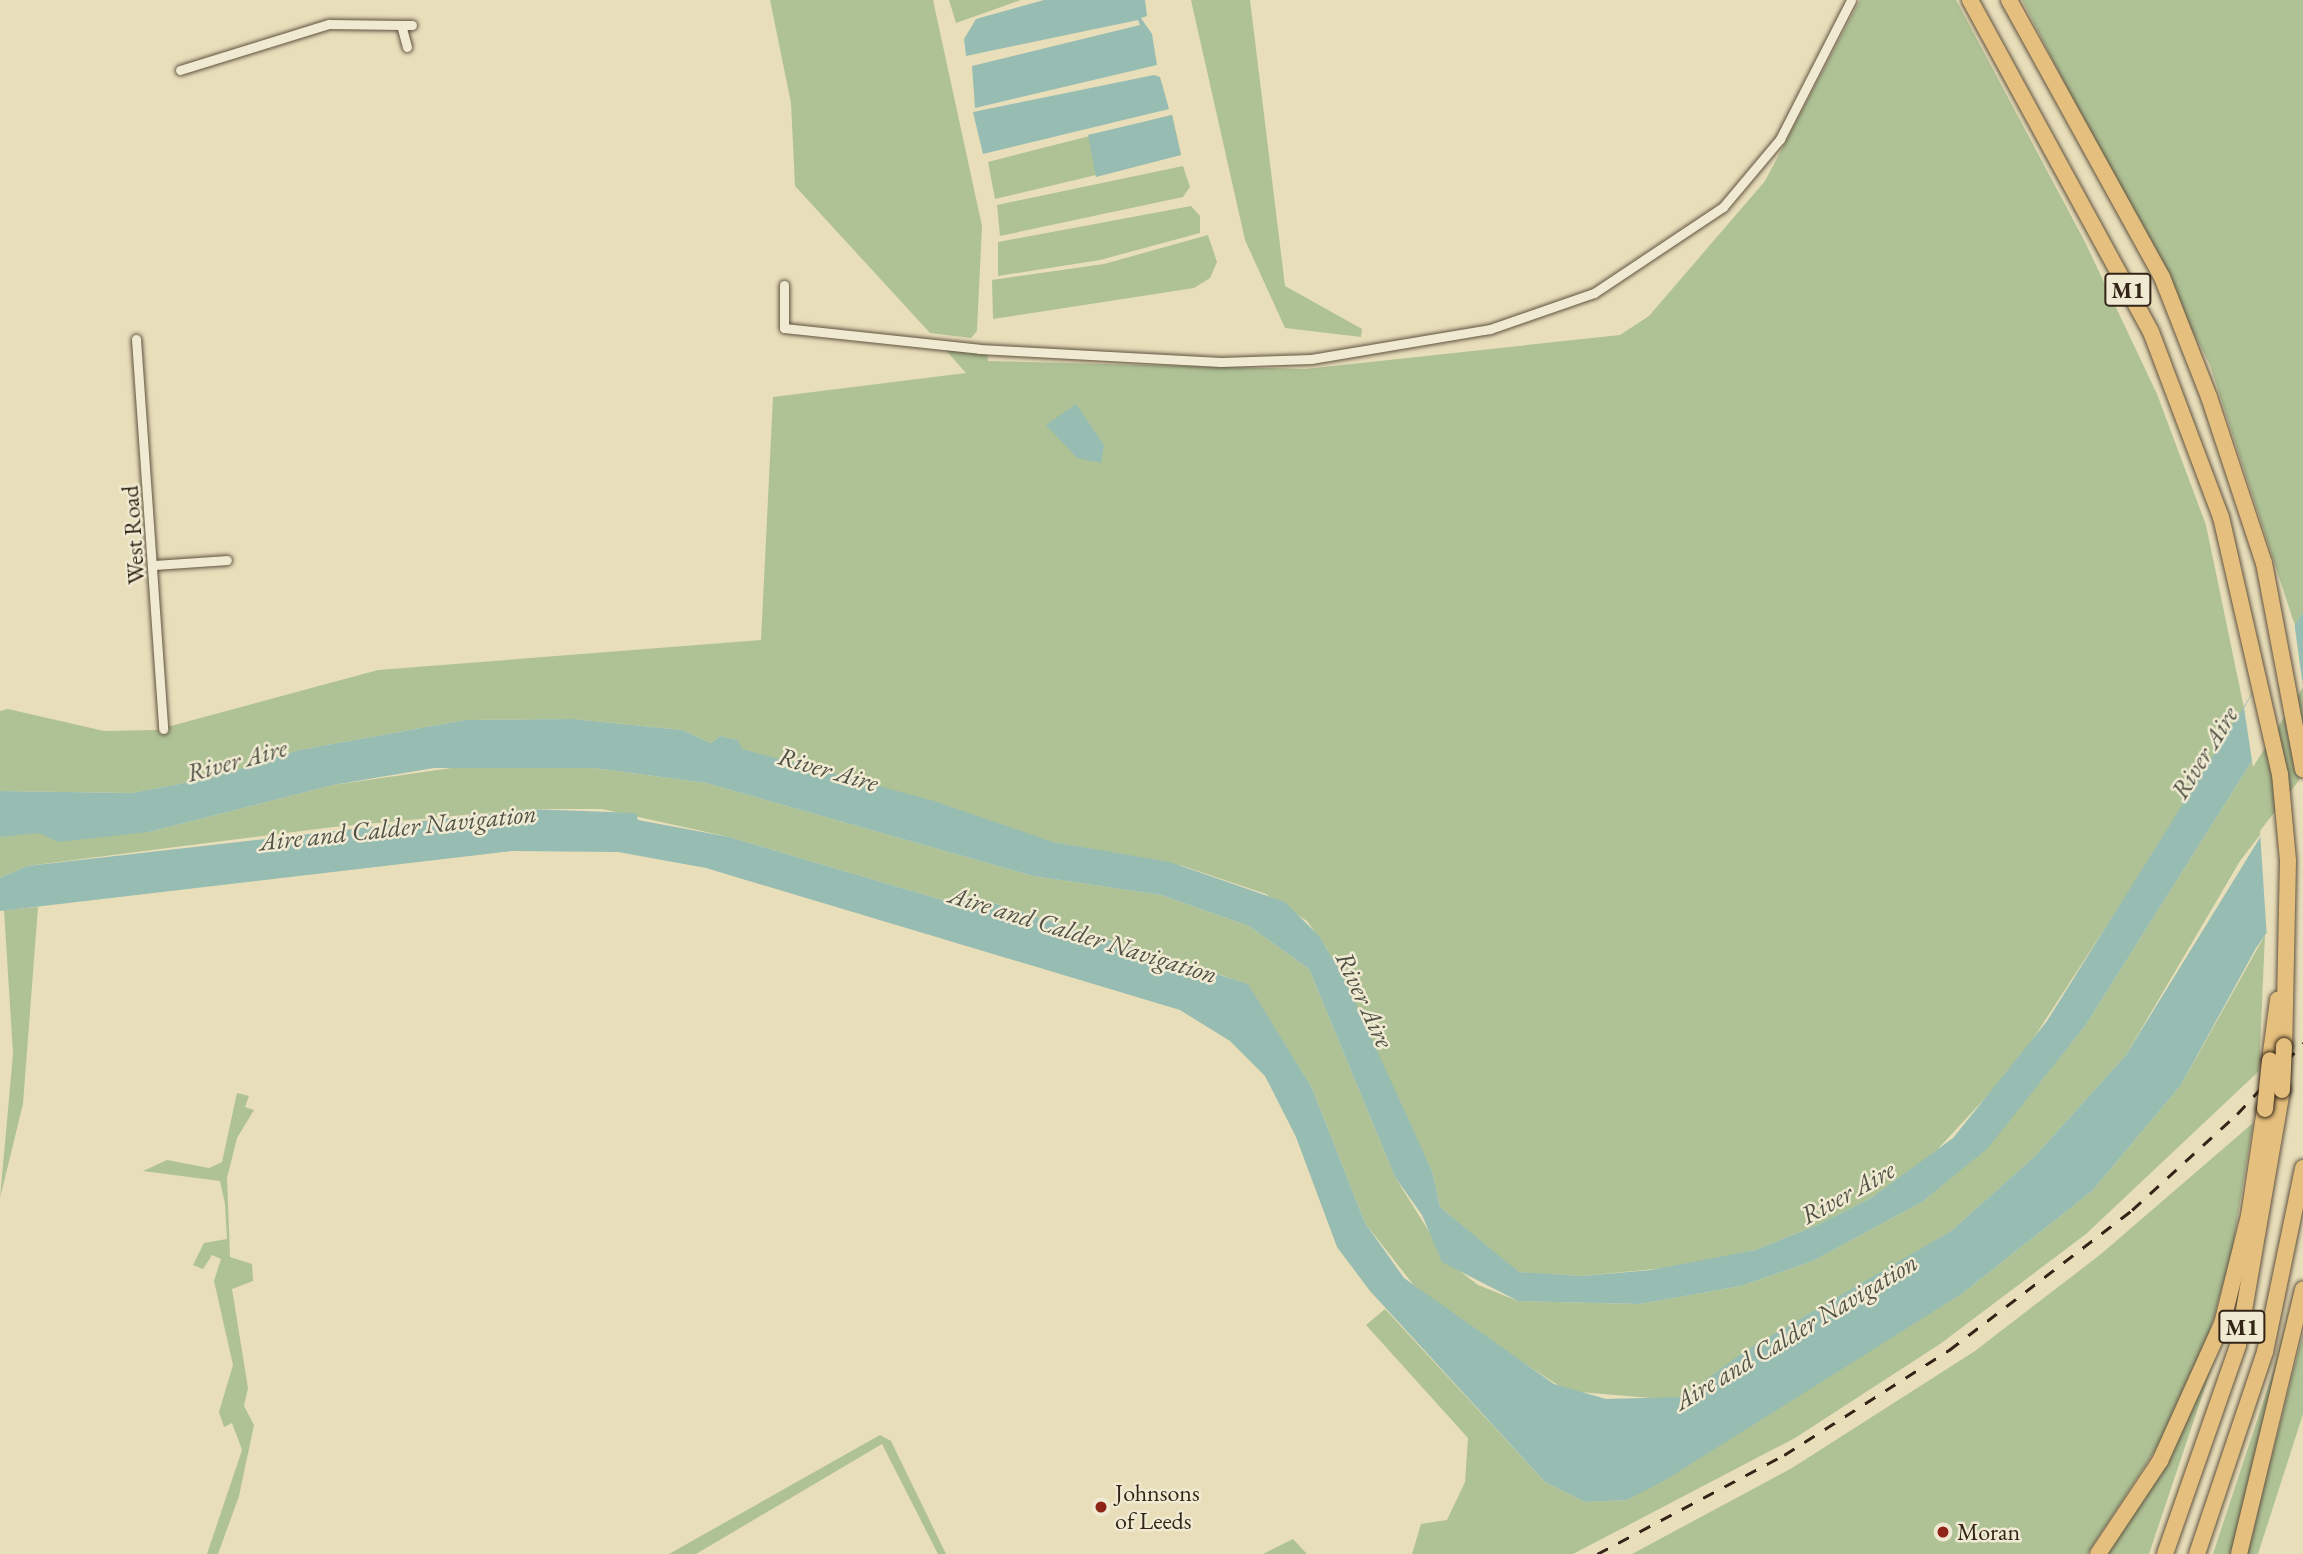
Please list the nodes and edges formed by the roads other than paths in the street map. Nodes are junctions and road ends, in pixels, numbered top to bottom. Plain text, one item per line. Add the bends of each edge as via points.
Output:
1 (1851, 0) edge
2 (1970, 0) edge
3 (2009, 0) edge
4 (401, 25) junction
5 (412, 25) dead end
6 (407, 47) dead end
7 (180, 70) dead end
8 (784, 285) dead end
9 (136, 339) dead end
10 (228, 560) dead end
11 (155, 565) junction
12 (163, 729) dead end
13 (2303, 769) edge
14 (2287, 956) junction
15 (2303, 1168) edge
16 (2303, 1290) edge
17 (2098, 1554) edge
18 (2165, 1554) edge
19 (2197, 1554) edge
20 (2239, 1554) edge

1 - 8 street via 1780,139 1723,207 1594,293 1490,329 1311,359 1221,362 979,349 785,328
2 - 14 highway, M1 via 2151,332 2193,433 2242,599 2280,774
3 - 13 highway, M1 via 2162,276 2241,480 2264,564
4 - 5 street
4 - 6 street
4 - 7 street via 329,24
9 - 11 street, West Road
10 - 11 street
11 - 12 street, West Road
14 - 17 highway, bridge via 2247,1230 2222,1324 2160,1461
14 - 18 highway, M1, bridge via 2282,1090 2238,1345
15 - 19 highway, M1 via 2265,1352
16 - 20 highway, M1

